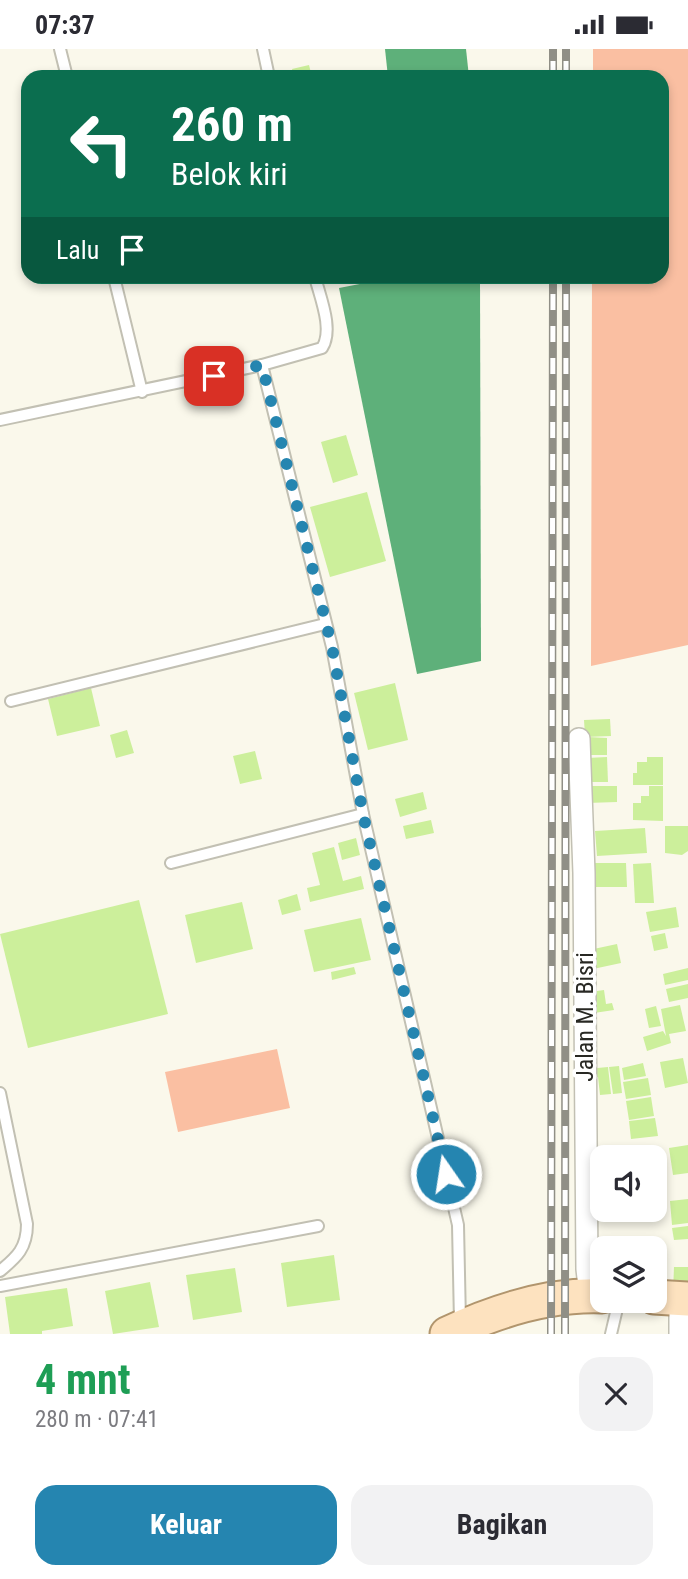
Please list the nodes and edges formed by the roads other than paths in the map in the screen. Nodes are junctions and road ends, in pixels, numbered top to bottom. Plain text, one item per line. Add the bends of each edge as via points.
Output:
1 (60, 49) edge
2 (263, 49) edge
3 (65, 70) edge
4 (268, 70) edge
5 (116, 284) edge
6 (317, 284) edge
7 (262, 365) junction
8 (142, 392) junction
9 (0, 420) edge
10 (325, 624) junction
11 (11, 701) dead end
12 (579, 739) dead end
13 (363, 814) junction
14 (171, 863) dead end
15 (0, 1093) edge
16 (318, 1226) dead end
17 (0, 1271) edge
18 (590, 1274) edge
19 (0, 1286) edge
20 (590, 1297) edge
21 (674, 1298) edge
22 (607, 1313) edge
23 (455, 1324) edge
24 (611, 1334) edge
25 (680, 1334) edge

1 - 3 lane
2 - 4 lane
5 - 8 lane
6 - 7 lane via 326,343
7 - 8 lane
7 - 10 lane
8 - 9 lane
10 - 11 lane
10 - 13 lane
12 - 18 street, Jalan M. Bisri
13 - 14 lane
13 - 23 lane via 458,1225 461,1291
15 - 17 lane via 27,1238 23,1250
16 - 19 lane
20 - 23 main road via 551,1298
21 - 25 street
22 - 24 lane

